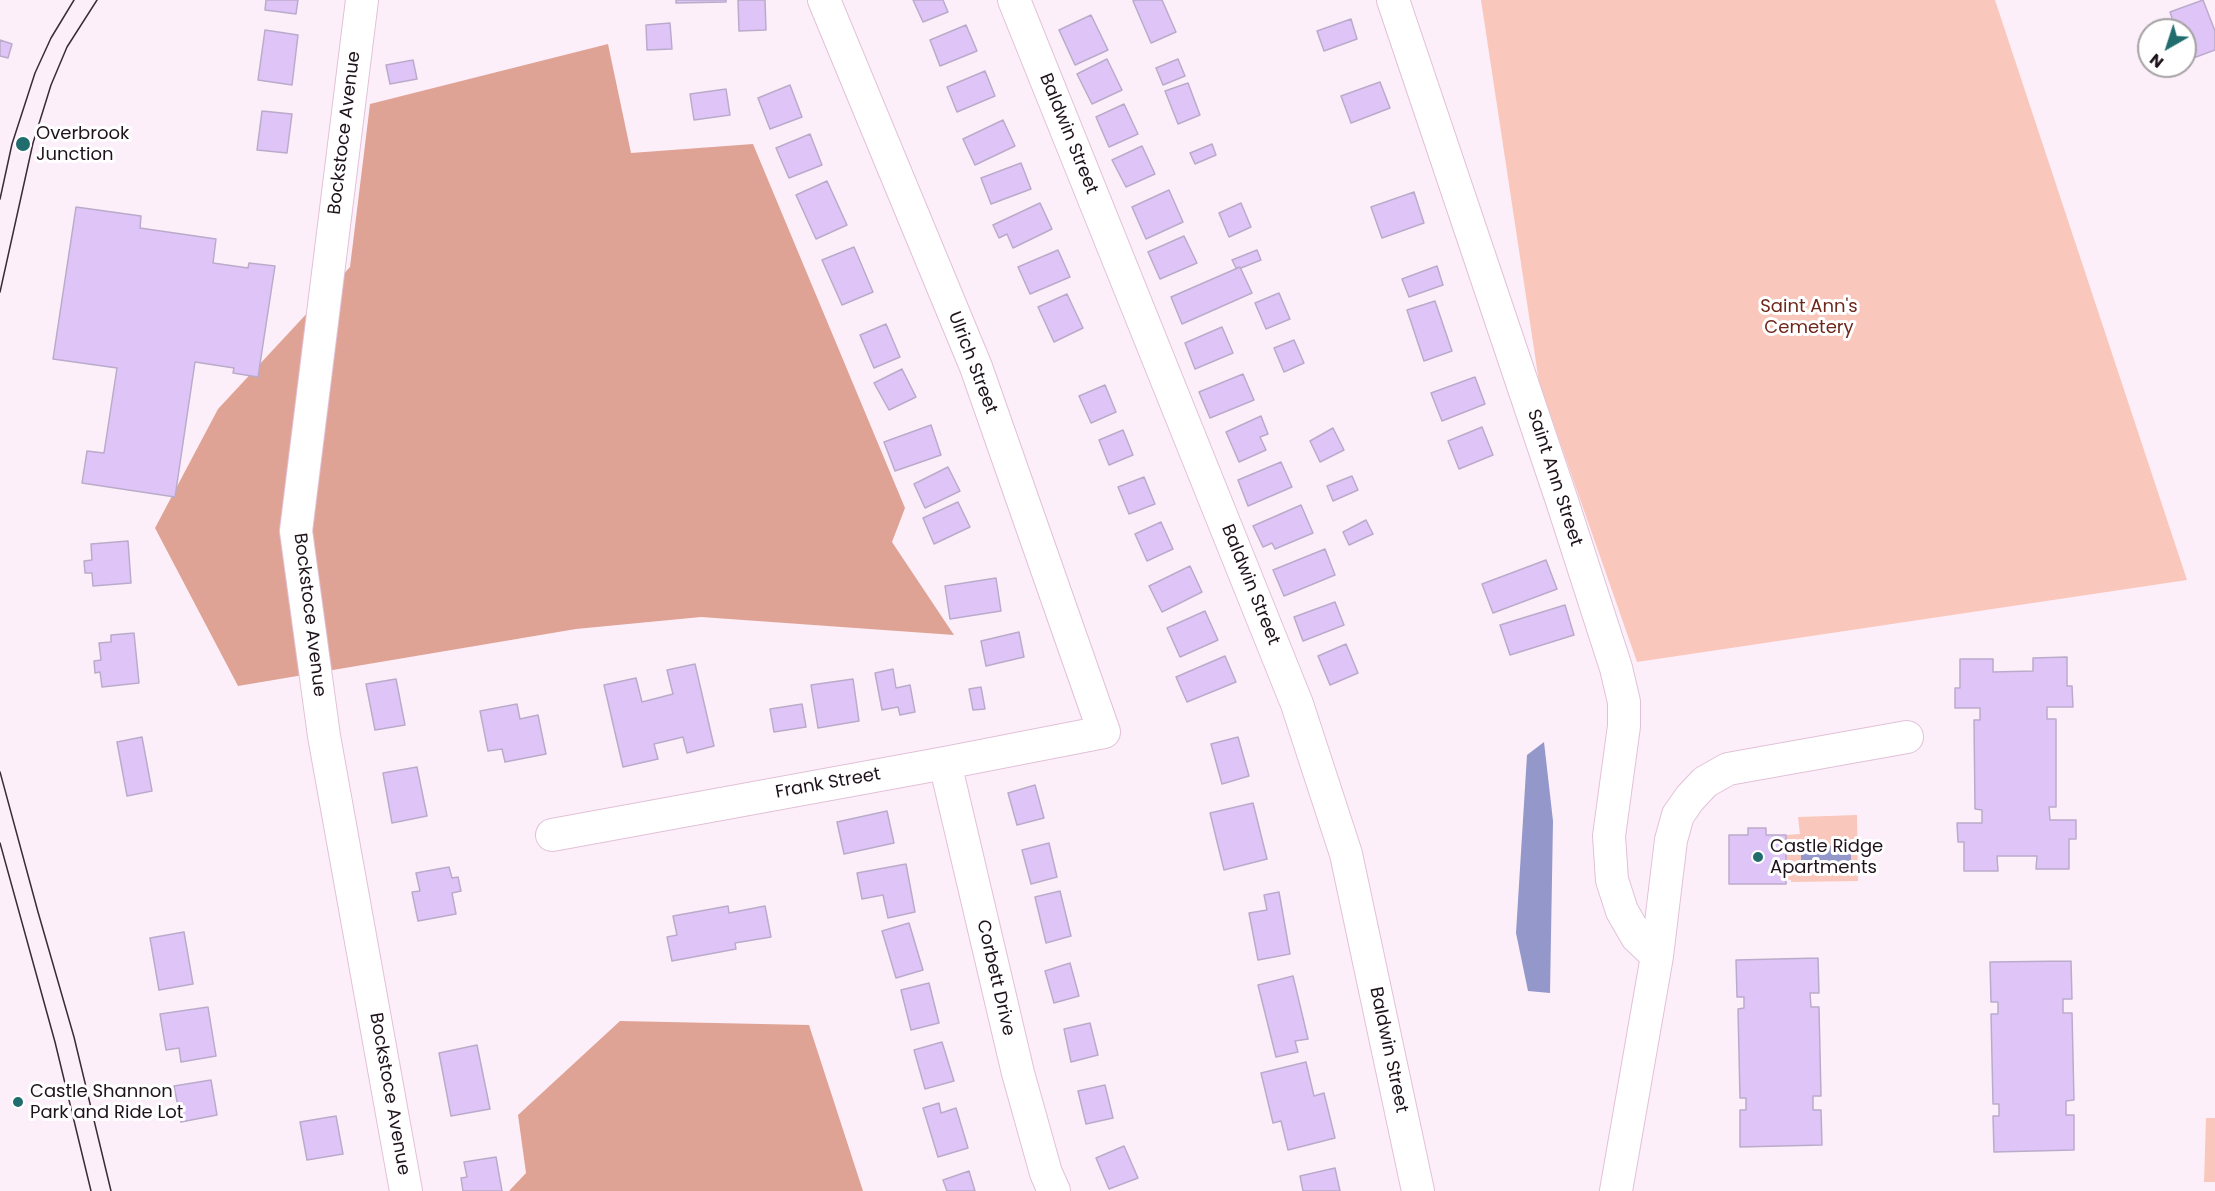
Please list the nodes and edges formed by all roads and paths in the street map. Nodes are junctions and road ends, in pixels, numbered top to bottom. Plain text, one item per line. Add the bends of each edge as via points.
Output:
1 (362, 0) edge
2 (824, 0) edge
3 (1014, 0) edge
4 (1393, 0) edge
5 (1104, 732) joint
6 (1907, 737) dead end
7 (945, 763) junction
8 (552, 835) dead end
9 (1657, 956) junction
10 (406, 1191) edge
11 (1054, 1191) edge
12 (1418, 1191) edge
13 (1616, 1191) edge

1 - 10 street, Bockstoce Avenue via 296,531 324,736
2 - 5 street, Ulrich Street via 976,367
3 - 12 street, Baldwin Street via 1298,704 1346,854
4 - 9 street, Saint Ann Street via 1616,668 1624,702 1624,726 1609,836 1612,880 1622,911 1637,937
5 - 7 street, Frank Street
6 - 9 street via 1728,769 1705,782 1678,815 1671,840
7 - 8 street, Frank Street
7 - 11 street, Corbett Drive via 1017,1074
9 - 13 street

